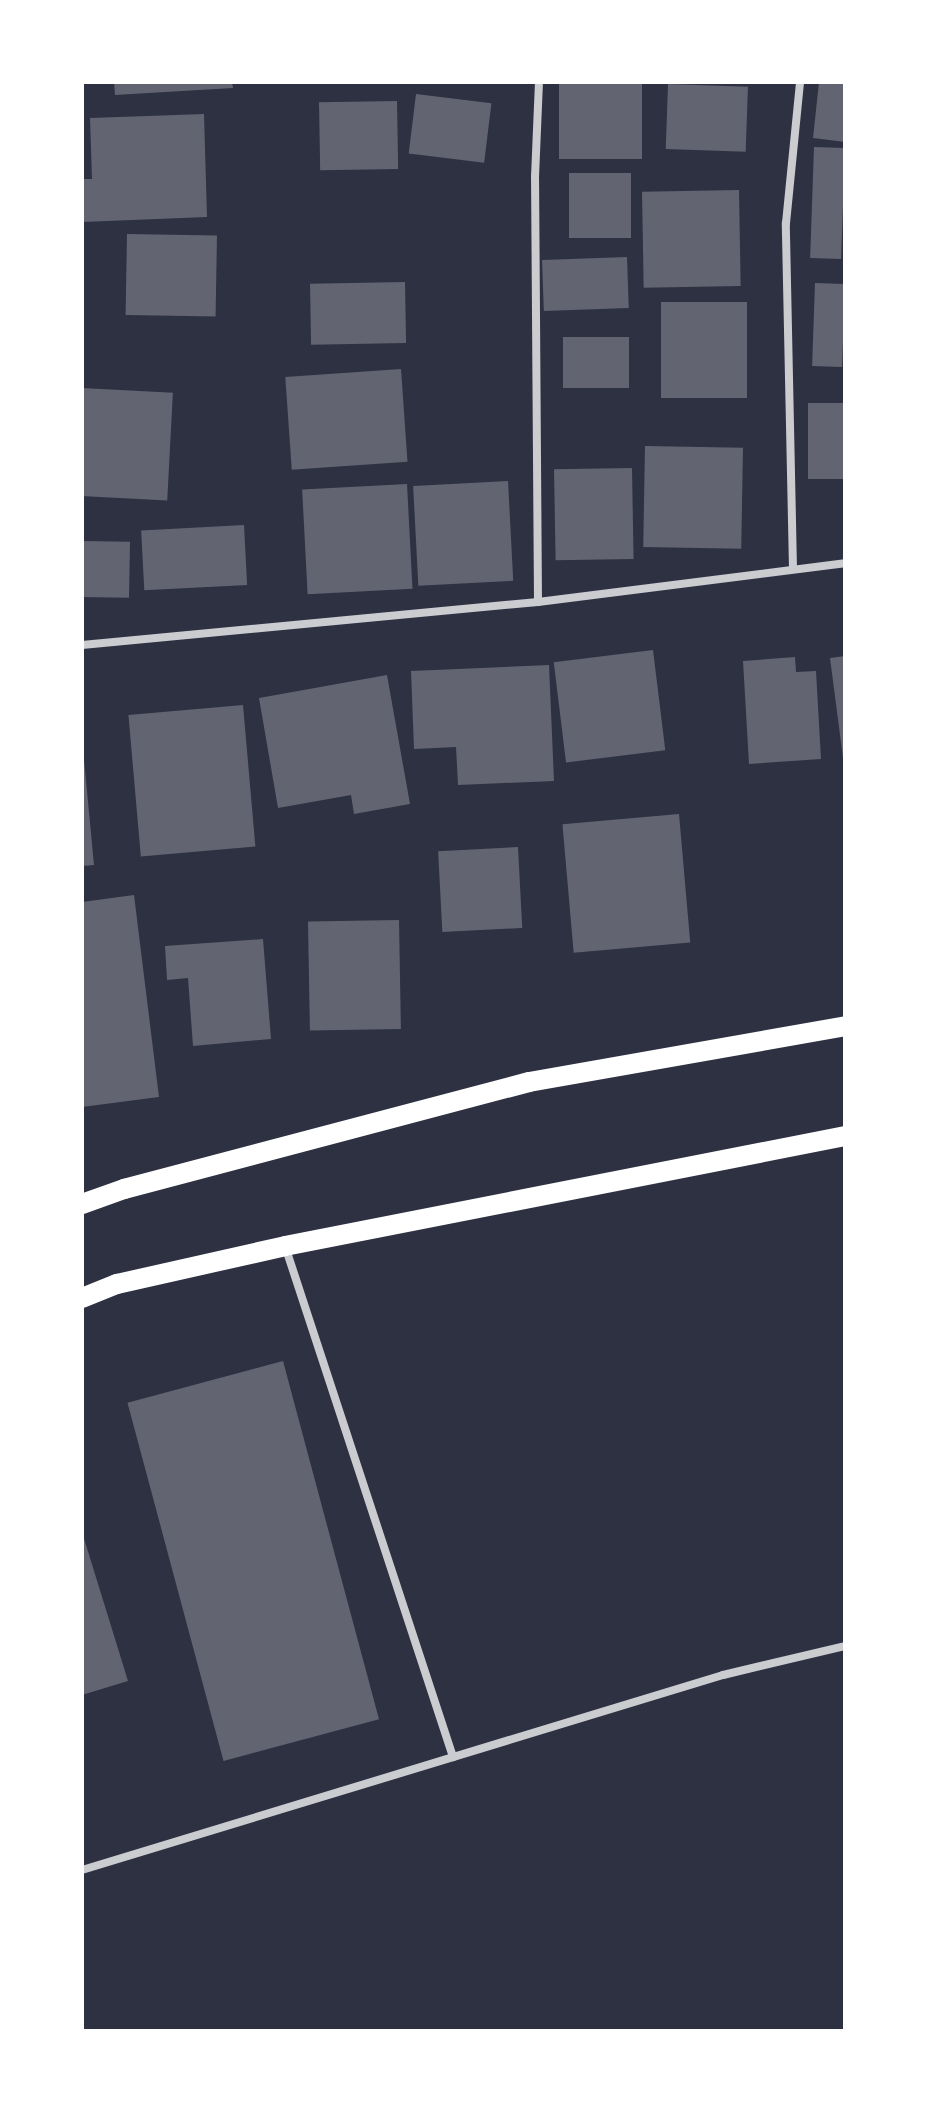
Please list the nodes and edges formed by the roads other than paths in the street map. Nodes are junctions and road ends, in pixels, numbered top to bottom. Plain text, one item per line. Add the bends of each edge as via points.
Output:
1 (539, 82) edge
2 (800, 82) edge
3 (845, 563) edge
4 (793, 569) junction
5 (538, 602) junction
6 (82, 645) edge
7 (845, 1026) edge
8 (845, 1136) edge
9 (82, 1204) edge
10 (285, 1246) junction
11 (82, 1298) edge
12 (845, 1646) edge
13 (453, 1757) junction
14 (82, 1870) edge

1 - 5 street
2 - 4 street via 786,223
3 - 4 street
4 - 5 street
5 - 6 street
7 - 9 main road via 529,1082
8 - 10 main road
10 - 11 main road via 117,1284
10 - 13 street
12 - 13 street via 723,1675
13 - 14 street

